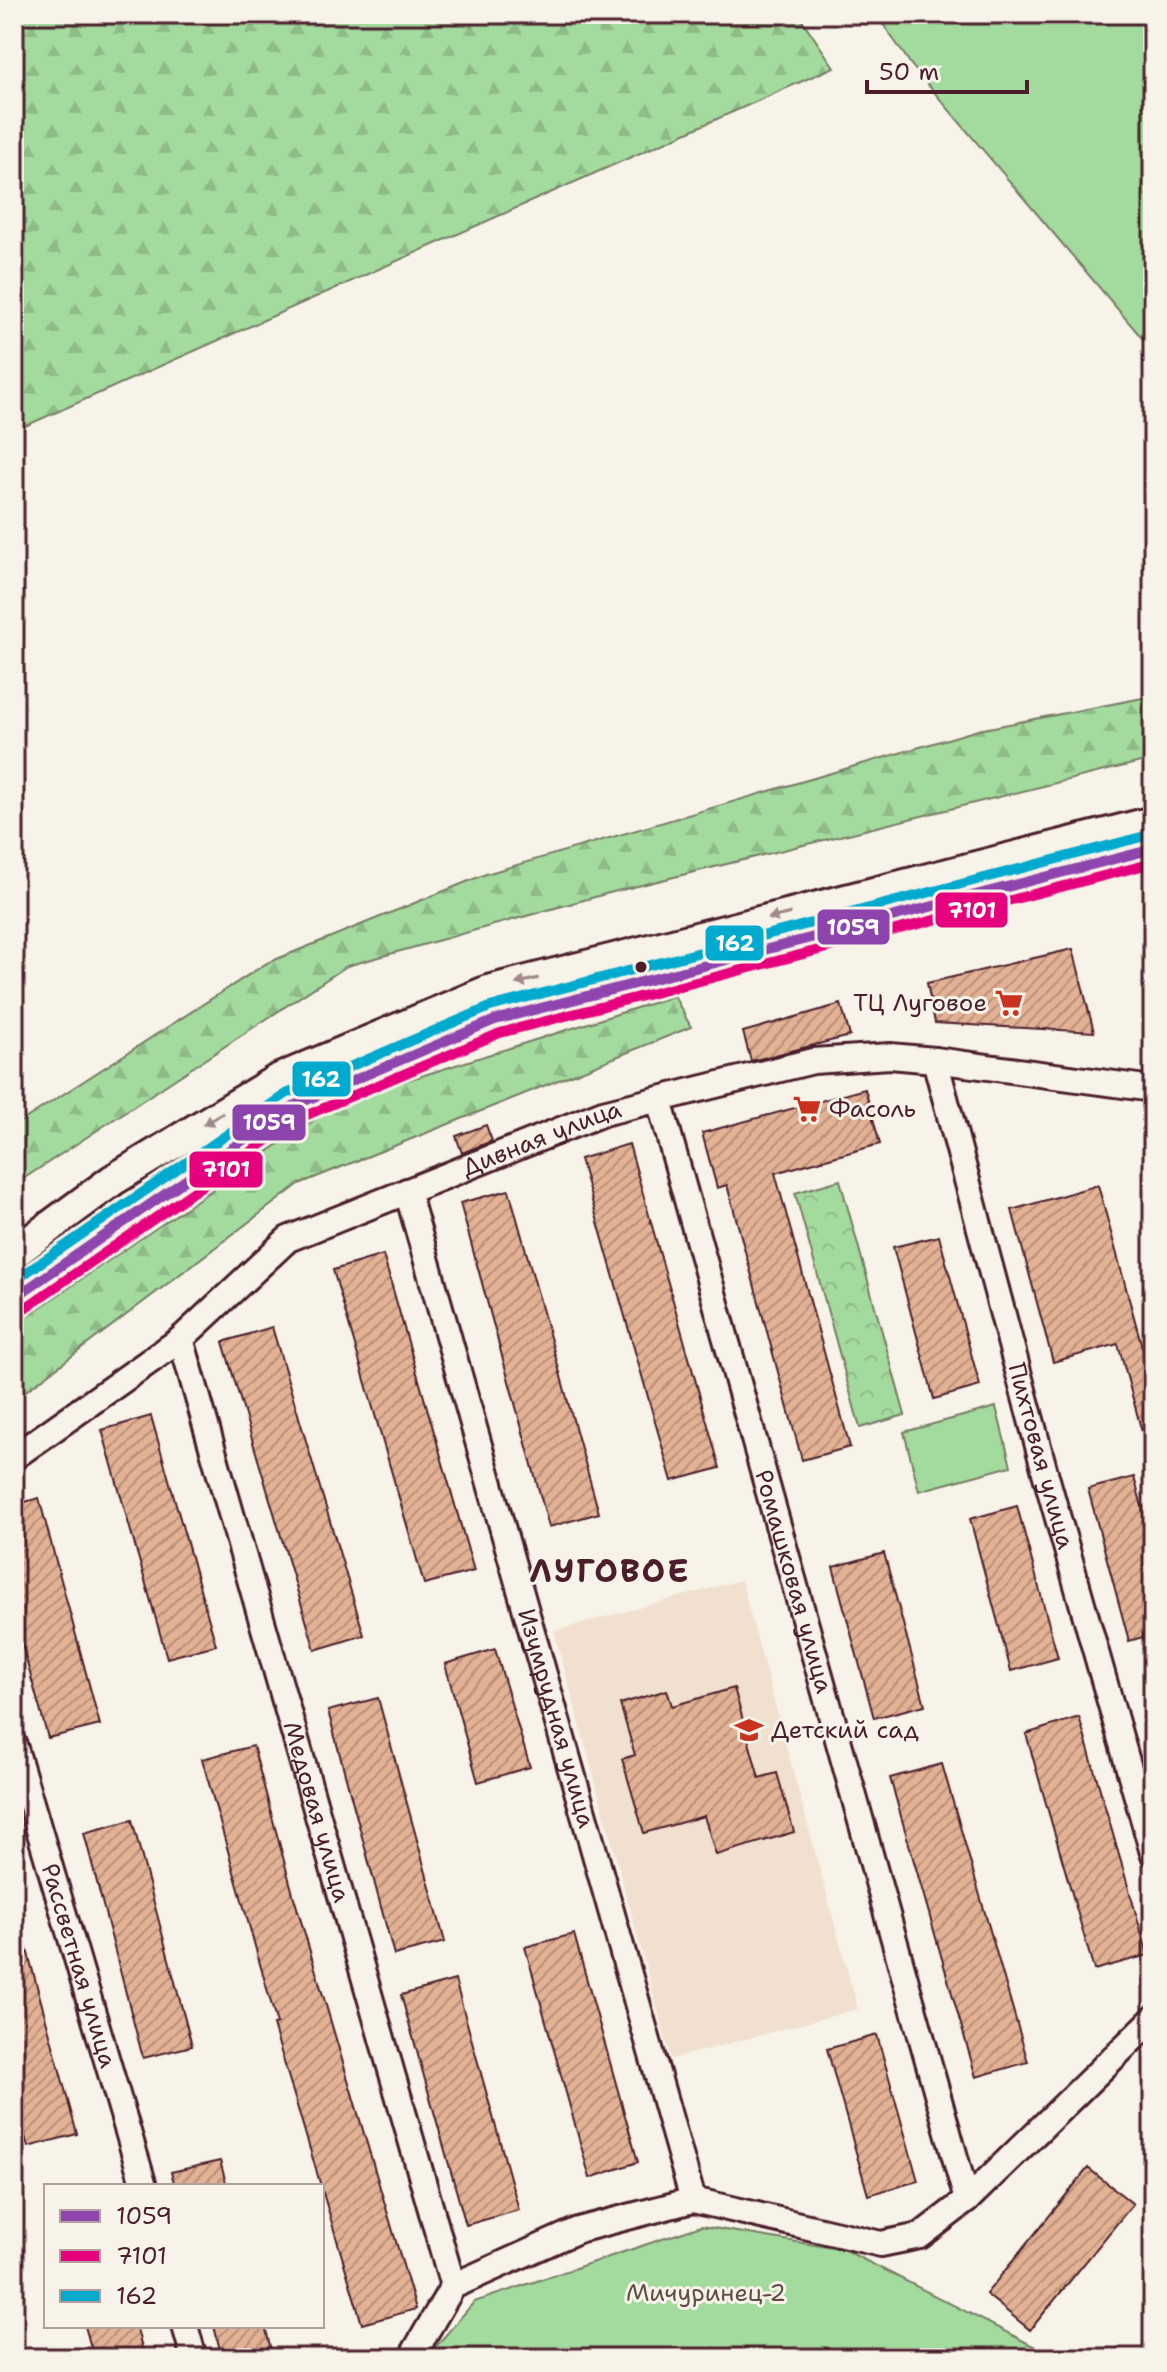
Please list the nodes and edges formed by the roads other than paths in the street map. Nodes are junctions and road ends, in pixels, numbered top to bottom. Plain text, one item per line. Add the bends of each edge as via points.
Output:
1 (1153, 822) edge
2 (1153, 849) edge
3 (935, 1060) junction
4 (1153, 1089) edge
5 (659, 1100) junction
6 (407, 1191) junction
7 (14, 1253) edge
8 (14, 1298) edge
9 (181, 1339) junction
10 (14, 1457) edge
11 (14, 1745) edge
12 (1153, 1853) edge
13 (1153, 2019) edge
14 (143, 2184) edge
15 (693, 2200) junction
16 (967, 2200) junction
17 (453, 2286) junction
18 (186, 2328) edge
19 (194, 2358) edge
20 (411, 2358) edge

1 -> 7 main road via 488,991 277,1080 113,1180
2 - 8 main road via 495,1020 293,1106
3 - 4 street, Дивная улица
3 - 5 street, Дивная улица via 890,1056 813,1061
3 - 12 street, Пихтовая улица
5 - 6 street, Дивная улица via 603,1113
5 - 16 street, Ромашковая улица
6 - 9 street, Дивная улица via 288,1239
6 - 15 street, Изумрудная улица
9 - 10 street, Дивная улица
9 - 17 street, Медовая улица
11 - 14 street, Рассветная улица
13 - 16 street
15 - 16 street via 881,2244 920,2236
15 - 17 street via 578,2230
17 - 20 street
18 - 19 street

